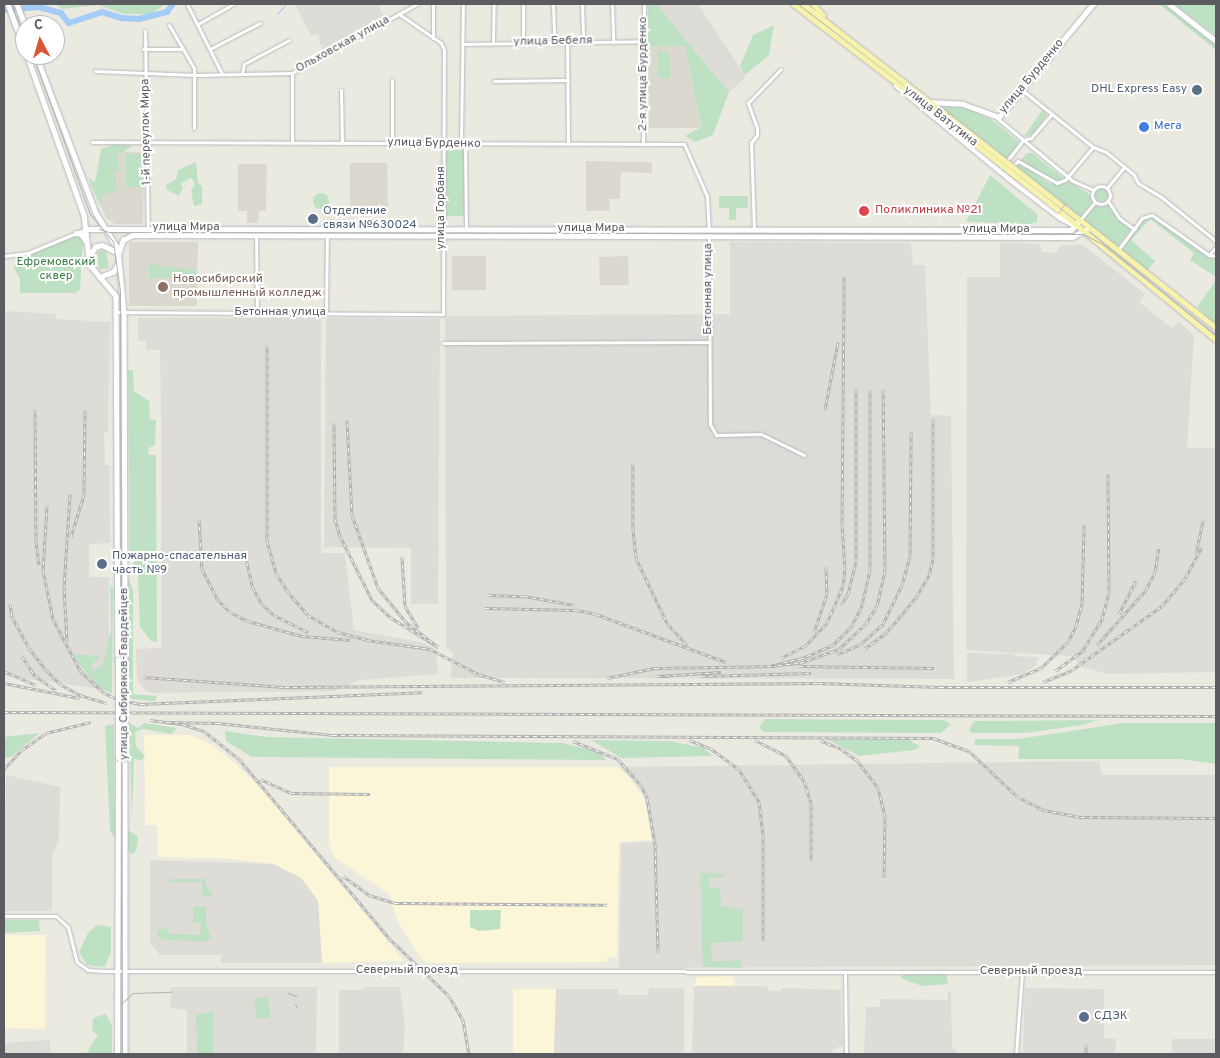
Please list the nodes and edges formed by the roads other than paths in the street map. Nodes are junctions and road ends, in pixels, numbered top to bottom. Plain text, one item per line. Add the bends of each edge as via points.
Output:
1 (8, 4) edge
2 (187, 4) edge
3 (233, 4) edge
4 (417, 4) edge
5 (433, 4) edge
6 (463, 4) edge
7 (494, 4) edge
8 (523, 4) edge
9 (553, 4) edge
10 (582, 4) edge
11 (612, 4) edge
12 (644, 4) edge
13 (794, 4) edge
14 (803, 4) edge
15 (813, 4) edge
16 (1092, 4) edge
17 (1169, 4) edge
18 (399, 14) junction
19 (15, 23) edge
20 (260, 23) dead end
21 (198, 24) junction
22 (169, 25) dead end
23 (837, 30) junction
24 (144, 31) dead end
25 (433, 38) junction
26 (289, 40) dead end
27 (1216, 40) edge
28 (644, 41) junction
29 (554, 42) junction
30 (567, 42) junction
31 (583, 42) junction
32 (613, 42) junction
33 (493, 43) junction
34 (523, 43) junction
35 (463, 44) junction
36 (143, 49) junction
37 (184, 49) junction
38 (210, 49) junction
39 (30, 65) edge
40 (40, 65) edge
41 (781, 70) dead end
42 (95, 71) dead end
43 (292, 73) junction
44 (146, 74) junction
45 (222, 74) junction
46 (242, 74) junction
47 (196, 75) junction
48 (392, 80) dead end
49 (494, 80) dead end
50 (568, 80) junction
51 (892, 80) junction
52 (341, 90) dead end
53 (1022, 90) junction
54 (929, 102) junction
55 (1052, 114) junction
56 (997, 118) junction
57 (948, 119) junction
58 (194, 128) dead end
59 (1023, 140) junction
60 (92, 142) dead end
61 (148, 142) junction
62 (292, 143) junction
63 (342, 143) junction
64 (392, 143) junction
65 (442, 143) junction
66 (463, 144) junction
67 (568, 144) junction
68 (644, 144) junction
69 (1092, 147) junction
70 (1124, 167) junction
71 (999, 170) junction
72 (1004, 174) junction
73 (1068, 176) junction
74 (1107, 188) junction
75 (1093, 190) junction
76 (1108, 200) junction
77 (1095, 202) junction
78 (1059, 207) junction
79 (1061, 218) junction
80 (1080, 220) junction
81 (1076, 225) junction
82 (1088, 227) junction
83 (105, 228) junction
84 (148, 228) junction
85 (442, 228) junction
86 (466, 228) junction
87 (87, 229) junction
88 (709, 229) junction
89 (754, 229) junction
90 (1134, 229) junction
91 (954, 230) junction
92 (1060, 230) junction
93 (1085, 233) junction
94 (76, 234) junction
95 (148, 235) junction
96 (256, 235) junction
97 (327, 235) junction
98 (442, 236) junction
99 (709, 236) junction
100 (755, 237) junction
101 (955, 237) junction
102 (1216, 241) edge
103 (86, 243) junction
104 (1216, 247) edge
105 (1118, 250) junction
106 (118, 254) junction
107 (1209, 255) junction
108 (4, 256) edge
109 (1216, 256) edge
110 (89, 259) junction
111 (119, 263) junction
112 (99, 277) junction
113 (117, 312) junction
114 (124, 312) junction
115 (256, 313) junction
116 (326, 313) junction
117 (443, 314) joint
118 (1216, 328) edge
119 (1216, 340) edge
120 (708, 342) junction
121 (443, 343) dead end
122 (117, 415) junction
123 (124, 415) junction
124 (804, 454) dead end
125 (4, 916) edge
126 (117, 971) junction
127 (125, 971) junction
128 (845, 972) junction
129 (1022, 972) junction
130 (1216, 972) edge
131 (117, 1054) edge
132 (125, 1054) edge
133 (846, 1054) edge
134 (1016, 1054) edge

1 - 19 street
2 - 21 street
3 - 21 street
4 - 18 street, Ольховская улица
5 - 25 street
6 - 35 street, улица Горбаня
7 - 33 street
8 - 34 street
9 - 29 street
10 - 31 street
11 - 32 street
12 - 28 street, 2-я улица Бурденко
13 - 51 main road, улица Ватутина
14 - 23 main road, улица Ватутина
15 - 23 main road
16 - 53 street, улица Бурденко
17 - 27 street
18 - 25 street
18 - 43 street, Ольховская улица
20 - 38 street
21 - 38 street
22 - 37 street
23 - 54 main road, улица Ватутина
24 - 36 street, 1-й переулок Мира via 147,40
25 - 65 street, улица Горбаня via 444,50
26 - 46 street via 244,64
28 - 32 street, улица Бебеля
28 - 68 street, 2-я улица Бурденко
29 - 30 street, улица Бебеля
29 - 34 street, улица Бебеля
30 - 31 street, улица Бебеля
30 - 50 street
31 - 32 street, улица Бебеля
33 - 34 street, улица Бебеля
33 - 35 street, улица Бебеля
35 - 66 street, улица Горбаня
36 - 37 street
36 - 44 street, 1-й переулок Мира
37 - 47 street
38 - 45 street
39 - 87 street
40 - 83 street via 70,149
41 - 89 street via 748,103 757,128 757,135 751,143
42 - 44 street, Ольховская улица
43 - 46 street, Ольховская улица
43 - 62 street
44 - 47 street, Ольховская улица
44 - 61 street, 1-й переулок Мира
45 - 46 street, Ольховская улица
45 - 47 street, Ольховская улица
47 - 58 street
48 - 64 street
49 - 50 street
50 - 67 street
51 - 57 main road, улица Ватутина
51 - 71 street
52 - 63 street
53 - 55 street
53 - 56 street, улица Бурденко
54 - 56 street, улица Бурденко via 963,104
54 - 57 main road, улица Ватутина
55 - 59 street via 1031,138
55 - 69 street
56 - 59 street
57 - 78 main road, улица Ватутина, bridge
59 - 71 street
59 - 73 street
60 - 61 street, улица Бурденко
61 - 62 street, улица Бурденко
61 - 84 street, 1-й переулок Мира
62 - 63 street, улица Бурденко
63 - 64 street, улица Бурденко
64 - 65 street, улица Бурденко
65 - 66 street, улица Бурденко
65 - 85 street, улица Горбаня
66 - 67 street, улица Бурденко
66 - 86 street, улица Горбаня
67 - 68 street, улица Бурденко
68 - 88 street, улица Бурденко via 684,144 707,196
69 - 70 street via 1099,148
69 - 73 street
70 - 74 street
70 - 102 street via 1138,183
71 - 72 street
72 - 73 street via 1018,161 1050,182 1057,183
72 - 79 street
73 - 75 street
74 - 75 street via 1099,186
74 - 76 street
75 - 77 street
76 - 77 street via 1103,204
76 - 90 street via 1119,218
77 - 80 street
78 - 80 main road, улица Ватутина
78 - 81 main road, улица Ватутина
79 - 81 street
79 - 92 street
80 - 81 street
80 - 82 main road
81 - 92 street, улица Мира
81 - 93 main road, улица Ватутина
82 - 93 street
82 - 105 main road
83 - 84 street, улица Мира
83 - 87 street, улица Мира
83 - 106 street via 117,244
84 - 85 street, улица Мира
84 - 95 street, 1-й переулок Мира
85 - 86 street, улица Мира
85 - 98 street, улица Горбаня
86 - 88 street, улица Мира
87 - 94 street
87 - 103 street
88 - 89 street, улица Мира
88 - 99 street
89 - 91 street, улица Мира
89 - 100 street
90 - 105 street
90 - 107 street via 1142,218 1152,214
91 - 92 street, улица Мира
91 - 101 street
93 - 101 street, улица Мира via 1072,238
93 - 119 main road
94 - 103 street via 81,234
94 - 108 street via 28,253
95 - 96 street, улица Мира
95 - 106 street, улица Мира via 128,237
96 - 97 street, улица Мира
96 - 115 street
97 - 98 street, улица Мира
97 - 116 street
98 - 99 street, улица Мира
98 - 117 street, улица Горбаня
99 - 100 street, улица Мира
99 - 120 street, Бетонная улица
100 - 101 street, улица Мира
103 - 110 street
104 - 107 street
105 - 118 main road
106 - 110 street via 115,248 102,245 95,248
106 - 111 street
107 - 109 street
110 - 112 street via 92,270
111 - 112 street via 113,272
111 - 114 street, улица Сибиряков-Гвардейцев
112 - 113 street, улица Сибиряков-Гвардейцев via 115,293
113 - 114 street, Бетонная улица
113 - 122 street, улица Сибиряков-Гвардейцев
114 - 115 street, Бетонная улица
114 - 123 street, улица Сибиряков-Гвардейцев
115 - 116 street, Бетонная улица
116 - 117 street, Бетонная улица
120 - 121 street, Бетонная улица
120 - 124 street, Бетонная улица via 710,424 716,435 761,434
122 - 123 street
122 - 126 street, улица Сибиряков-Гвардейцев, bridge
123 - 127 street, улица Сибиряков-Гвардейцев, bridge
125 - 126 street, Северный проезд via 56,916 68,927 73,953 82,967
126 - 127 street, Северный проезд
126 - 131 street, улица Сибиряков-Гвардейцев
127 - 128 street, Северный проезд
127 - 132 street, улица Сибиряков-Гвардейцев
128 - 129 street, Северный проезд
128 - 133 street
129 - 130 street, Северный проезд
129 - 134 street

